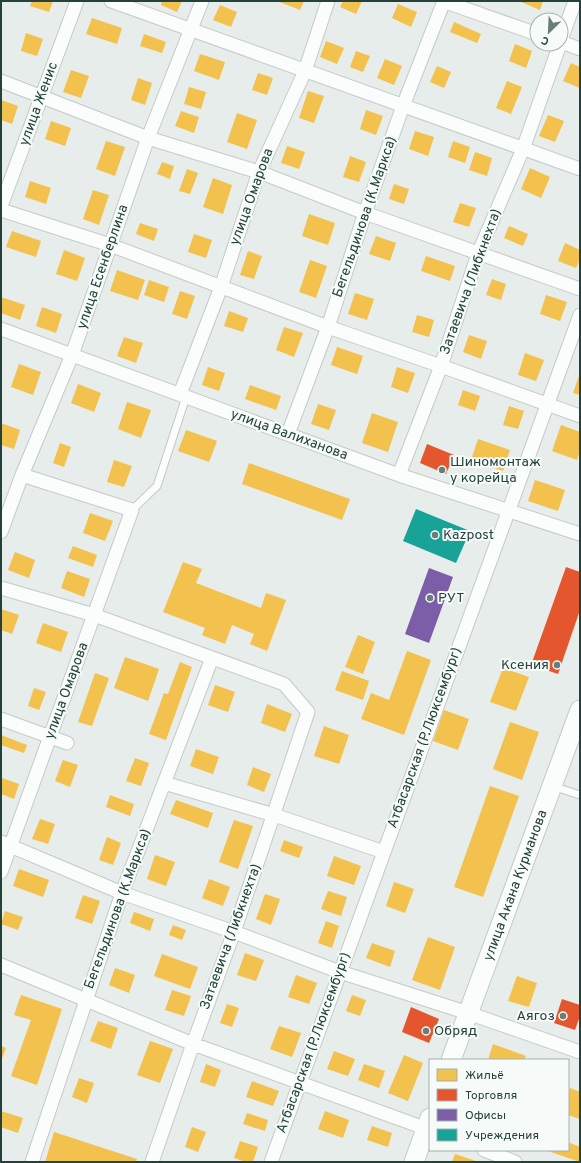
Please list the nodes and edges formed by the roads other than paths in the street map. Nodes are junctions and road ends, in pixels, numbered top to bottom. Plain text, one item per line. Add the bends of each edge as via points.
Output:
1 (77, 1) edge
2 (111, 1) edge
3 (202, 1) edge
4 (328, 1) edge
5 (444, 1) edge
6 (575, 1) edge
7 (569, 19) edge
8 (190, 30) junction
9 (529, 31) edge
10 (569, 45) edge
11 (580, 48) edge
12 (557, 52) edge
13 (305, 71) junction
14 (1, 81) edge
15 (41, 96) junction
16 (403, 106) junction
17 (148, 138) junction
18 (523, 149) junction
19 (580, 169) edge
20 (259, 172) junction
21 (1, 206) edge
22 (1, 210) edge
23 (365, 213) junction
24 (110, 245) junction
25 (478, 254) junction
26 (221, 287) junction
27 (580, 289) edge
28 (580, 315) edge
29 (328, 327) junction
30 (1, 329) edge
31 (72, 355) junction
32 (441, 366) junction
33 (183, 395) junction
34 (547, 404) junction
35 (580, 416) edge
36 (288, 434) junction
37 (22, 475) junction
38 (398, 475) junction
39 (132, 510) junction
40 (508, 510) junction
41 (1, 532) edge
42 (580, 534) edge
43 (1, 588) edge
44 (94, 615) junction
45 (212, 658) junction
46 (580, 710) edge
47 (1, 719) edge
48 (50, 737) junction
49 (67, 743) dead end
50 (164, 783) junction
51 (552, 786) junction
52 (580, 795) edge
53 (274, 815) junction
54 (6, 844) edge
55 (384, 852) junction
56 (1, 872) edge
57 (122, 893) junction
58 (234, 932) junction
59 (1, 965) edge
60 (340, 972) junction
61 (85, 1000) junction
62 (468, 1013) junction
63 (193, 1044) junction
64 (580, 1052) edge
65 (451, 1059) edge
66 (300, 1082) junction
67 (429, 1125) edge
68 (487, 1151) edge
69 (32, 1162) edge
70 (152, 1162) edge
71 (271, 1162) edge
72 (414, 1162) edge
73 (515, 1162) edge

1 - 15 street, улица Женис
2 - 8 street
3 - 8 street, улица Есенберлина
4 - 13 street, улица Омарова
5 - 9 street
5 - 16 street, Бегельдинова (К.Маркса)
6 - 7 street, Затаевича (Либкнехта)
8 - 13 street
8 - 17 street, улица Есенберлина
10 - 11 street
12 - 18 street, Затаевича (Либкнехта)
13 - 16 street
13 - 20 street, улица Омарова
14 - 15 street
15 - 17 street
15 - 21 street, улица Женис
16 - 18 street
16 - 23 street, Бегельдинова (К.Маркса)
17 - 20 street
17 - 24 street, улица Есенберлина
18 - 19 street
18 - 25 street, Затаевича (Либкнехта)
20 - 23 street
20 - 26 street, улица Омарова
22 - 24 street
23 - 25 street
23 - 29 street, Бегельдинова (К.Маркса)
24 - 26 street
24 - 31 street, улица Есенберлина
25 - 27 street
25 - 32 street, Затаевича (Либкнехта)
26 - 29 street
26 - 33 street, улица Омарова
28 - 34 street, Атбасарская (Р.Люксембург)
29 - 32 street
29 - 36 street, Бегельдинова (К.Маркса)
30 - 31 street, улица Валиханова
31 - 33 street, улица Валиханова
31 - 37 street, улица Есенберлина
32 - 34 street
32 - 38 street, Затаевича (Либкнехта)
33 - 36 street, улица Валиханова
33 - 39 lane via 157,486
34 - 35 street
34 - 40 street, Атбасарская (Р.Люксембург)
36 - 38 street, улица Валиханова
37 - 39 street
37 - 41 street, улица Есенберлина
38 - 40 street, улица Валиханова
39 - 44 street, улица Омарова
40 - 42 street, улица Валиханова
40 - 55 street, Атбасарская (Р.Люксембург)
43 - 44 street
44 - 45 street
44 - 48 street, улица Омарова
45 - 50 street, Бегельдинова (К.Маркса)
45 - 53 street, Затаевича (Либкнехта) via 284,684 308,712
46 - 51 main road, улица Акана Курманова
47 - 48 street
48 - 49 street
48 - 54 street, улица Омарова
50 - 53 street
50 - 57 street, Бегельдинова (К.Маркса)
51 - 52 lane
51 - 62 main road, улица Акана Курманова
53 - 55 street
53 - 58 street, Затаевича (Либкнехта)
54 - 56 street, улица Омарова
54 - 57 street
55 - 60 street, Атбасарская (Р.Люксембург)
57 - 58 street
57 - 61 street, Бегельдинова (К.Маркса)
58 - 60 street
58 - 63 street, Затаевича (Либкнехта)
59 - 61 street
60 - 62 street
60 - 66 street, Атбасарская (Р.Люксембург)
61 - 63 street
61 - 69 street, Бегельдинова (К.Маркса)
62 - 64 street
62 - 65 main road, улица Акана Курманова
63 - 66 street
63 - 70 street, Затаевича (Либкнехта)
66 - 67 street
66 - 71 street, Атбасарская (Р.Люксембург)
67 - 72 main road
68 - 73 street

